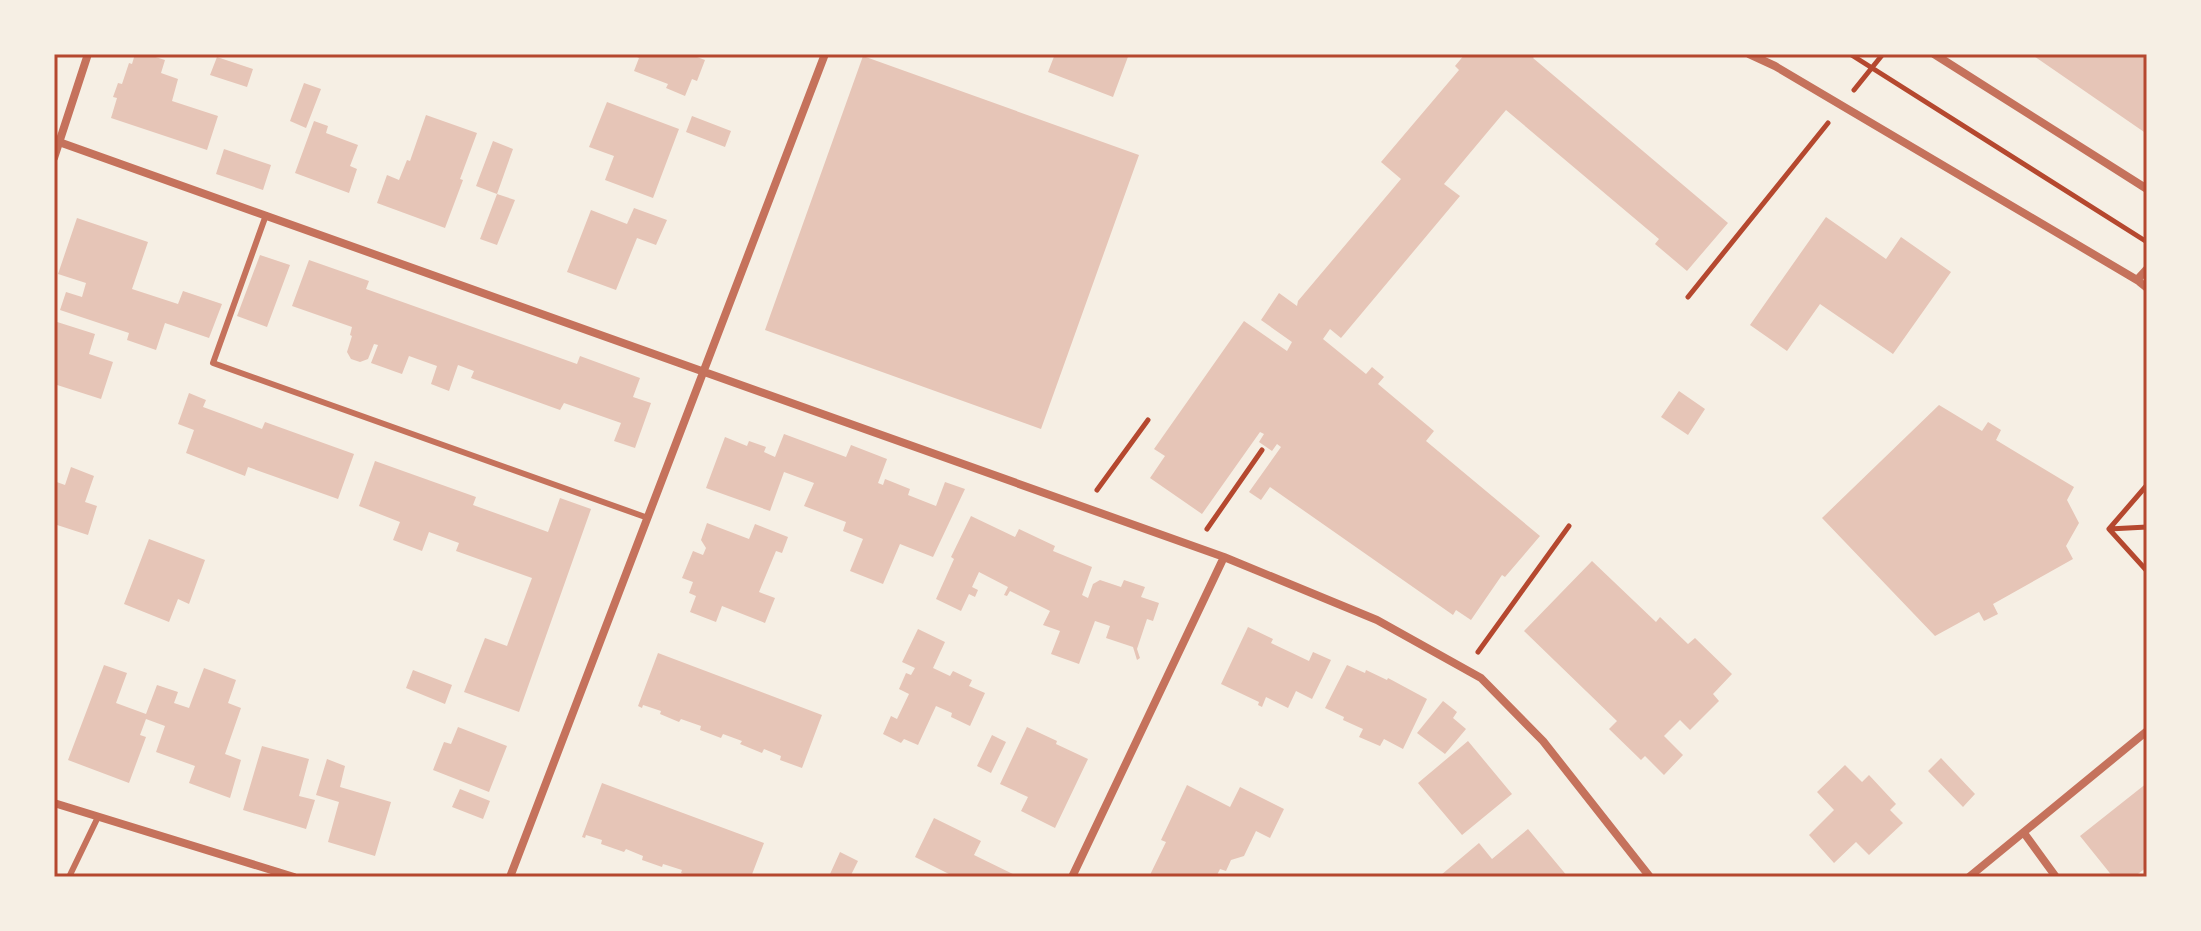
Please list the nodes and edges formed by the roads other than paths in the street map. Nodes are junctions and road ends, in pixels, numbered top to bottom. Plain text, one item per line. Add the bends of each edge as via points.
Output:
1 (88, 54) edge
2 (825, 54) edge
3 (1749, 54) edge
4 (1934, 54) edge
5 (59, 142) junction
6 (54, 158) edge
7 (2147, 189) edge
8 (266, 215) junction
9 (2147, 269) edge
10 (2137, 280) junction
11 (2147, 288) edge
12 (704, 371) junction
13 (648, 518) junction
14 (1224, 557) junction
15 (2147, 731) edge
16 (54, 803) edge
17 (98, 817) junction
18 (2024, 833) junction
19 (69, 877) edge
20 (294, 877) edge
21 (510, 877) edge
22 (1072, 877) edge
23 (1650, 877) edge
24 (1969, 877) edge
25 (2056, 877) edge

1 - 5 street
2 - 12 street
3 - 10 street
4 - 7 street
5 - 6 street
5 - 8 street
8 - 12 street
8 - 13 lane via 213,363
9 - 10 street
10 - 11 street
12 - 13 street
12 - 14 street
13 - 21 street
14 - 22 street
14 - 23 street via 1377,620 1481,678 1543,741
15 - 18 street
16 - 17 street
17 - 19 lane
17 - 20 street
18 - 24 street
18 - 25 street

